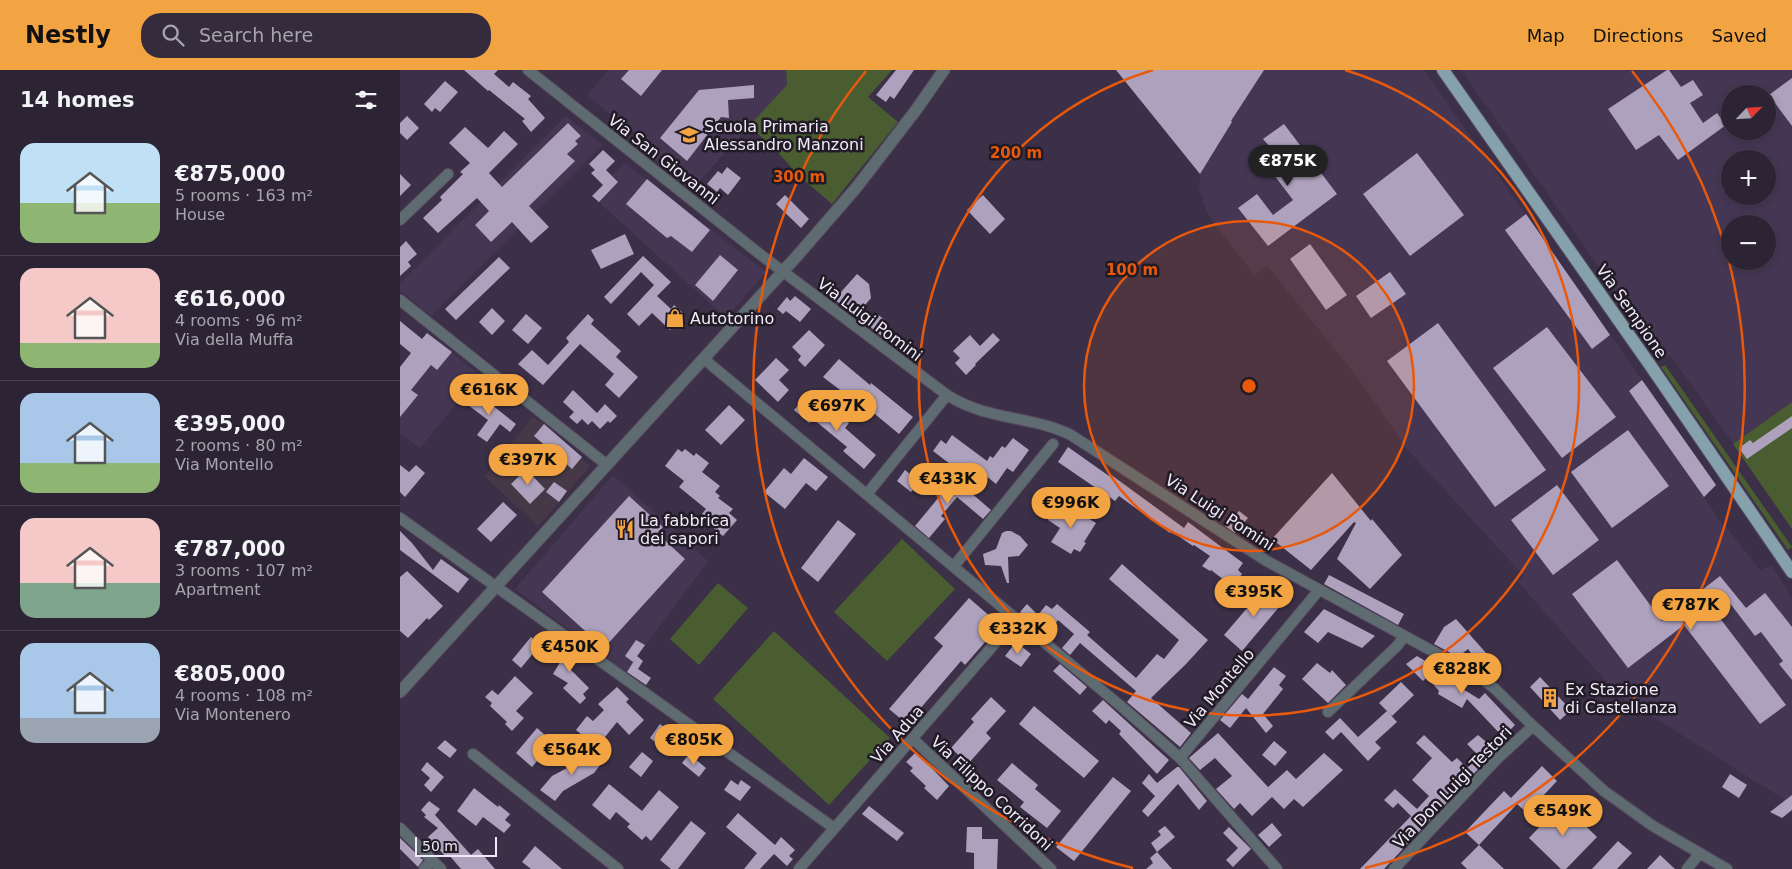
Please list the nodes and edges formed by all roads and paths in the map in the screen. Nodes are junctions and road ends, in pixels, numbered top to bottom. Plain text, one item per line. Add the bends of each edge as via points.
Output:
1 (528, 70) edge
2 (944, 70) edge
3 (1443, 70) edge
4 (448, 174) dead end
5 (400, 220) edge
6 (783, 272) junction
7 (400, 300) edge
8 (704, 359) junction
9 (947, 395) junction
10 (1053, 444) dead end
11 (607, 465) junction
12 (867, 494) junction
13 (400, 518) edge
14 (954, 566) junction
15 (1792, 572) edge
16 (497, 587) junction
17 (1318, 590) junction
18 (1017, 618) junction
19 (1404, 636) junction
20 (400, 692) edge
21 (1328, 712) dead end
22 (1532, 726) junction
23 (913, 739) junction
24 (473, 754) dead end
25 (1180, 758) junction
26 (400, 828) edge
27 (834, 828) junction
28 (1700, 853) junction
29 (432, 860) junction
30 (424, 869) edge
31 (441, 869) edge
32 (618, 869) edge
33 (799, 869) edge
34 (1050, 869) edge
35 (1277, 869) edge
36 (1394, 869) edge
37 (1687, 869) edge
38 (1727, 869) edge

1 - 6 street, Via San Giovanni
2 - 6 street via 856,188
3 - 15 main road, Via Sempione
4 - 5 street
6 - 8 street
6 - 9 street, Via Luigi Pomini
7 - 11 street
8 - 11 street
8 - 12 street
9 - 12 street
9 - 17 street, Via Luigi Pomini via 984,413 1071,435
10 - 14 street
11 - 16 street
12 - 14 street
13 - 16 street
14 - 18 street
16 - 20 street
16 - 27 street
17 - 19 street, Via Luigi Pomini
17 - 25 street, Via Montello
18 - 23 street, Via Adua
18 - 25 street
19 - 21 street
19 - 22 street, Via Luigi Pomini via 1487,682
22 - 28 street, Via Luigi Pomini via 1604,791
22 - 36 street, Via Don Luigi Testori
23 - 27 street, Via Adua
23 - 34 street, Via Filippo Corridoni
24 - 32 street
25 - 35 street
26 - 29 street
27 - 33 street, Via Adua
28 - 37 street
28 - 38 street, Via Luigi Pomini
29 - 30 street
29 - 31 street

